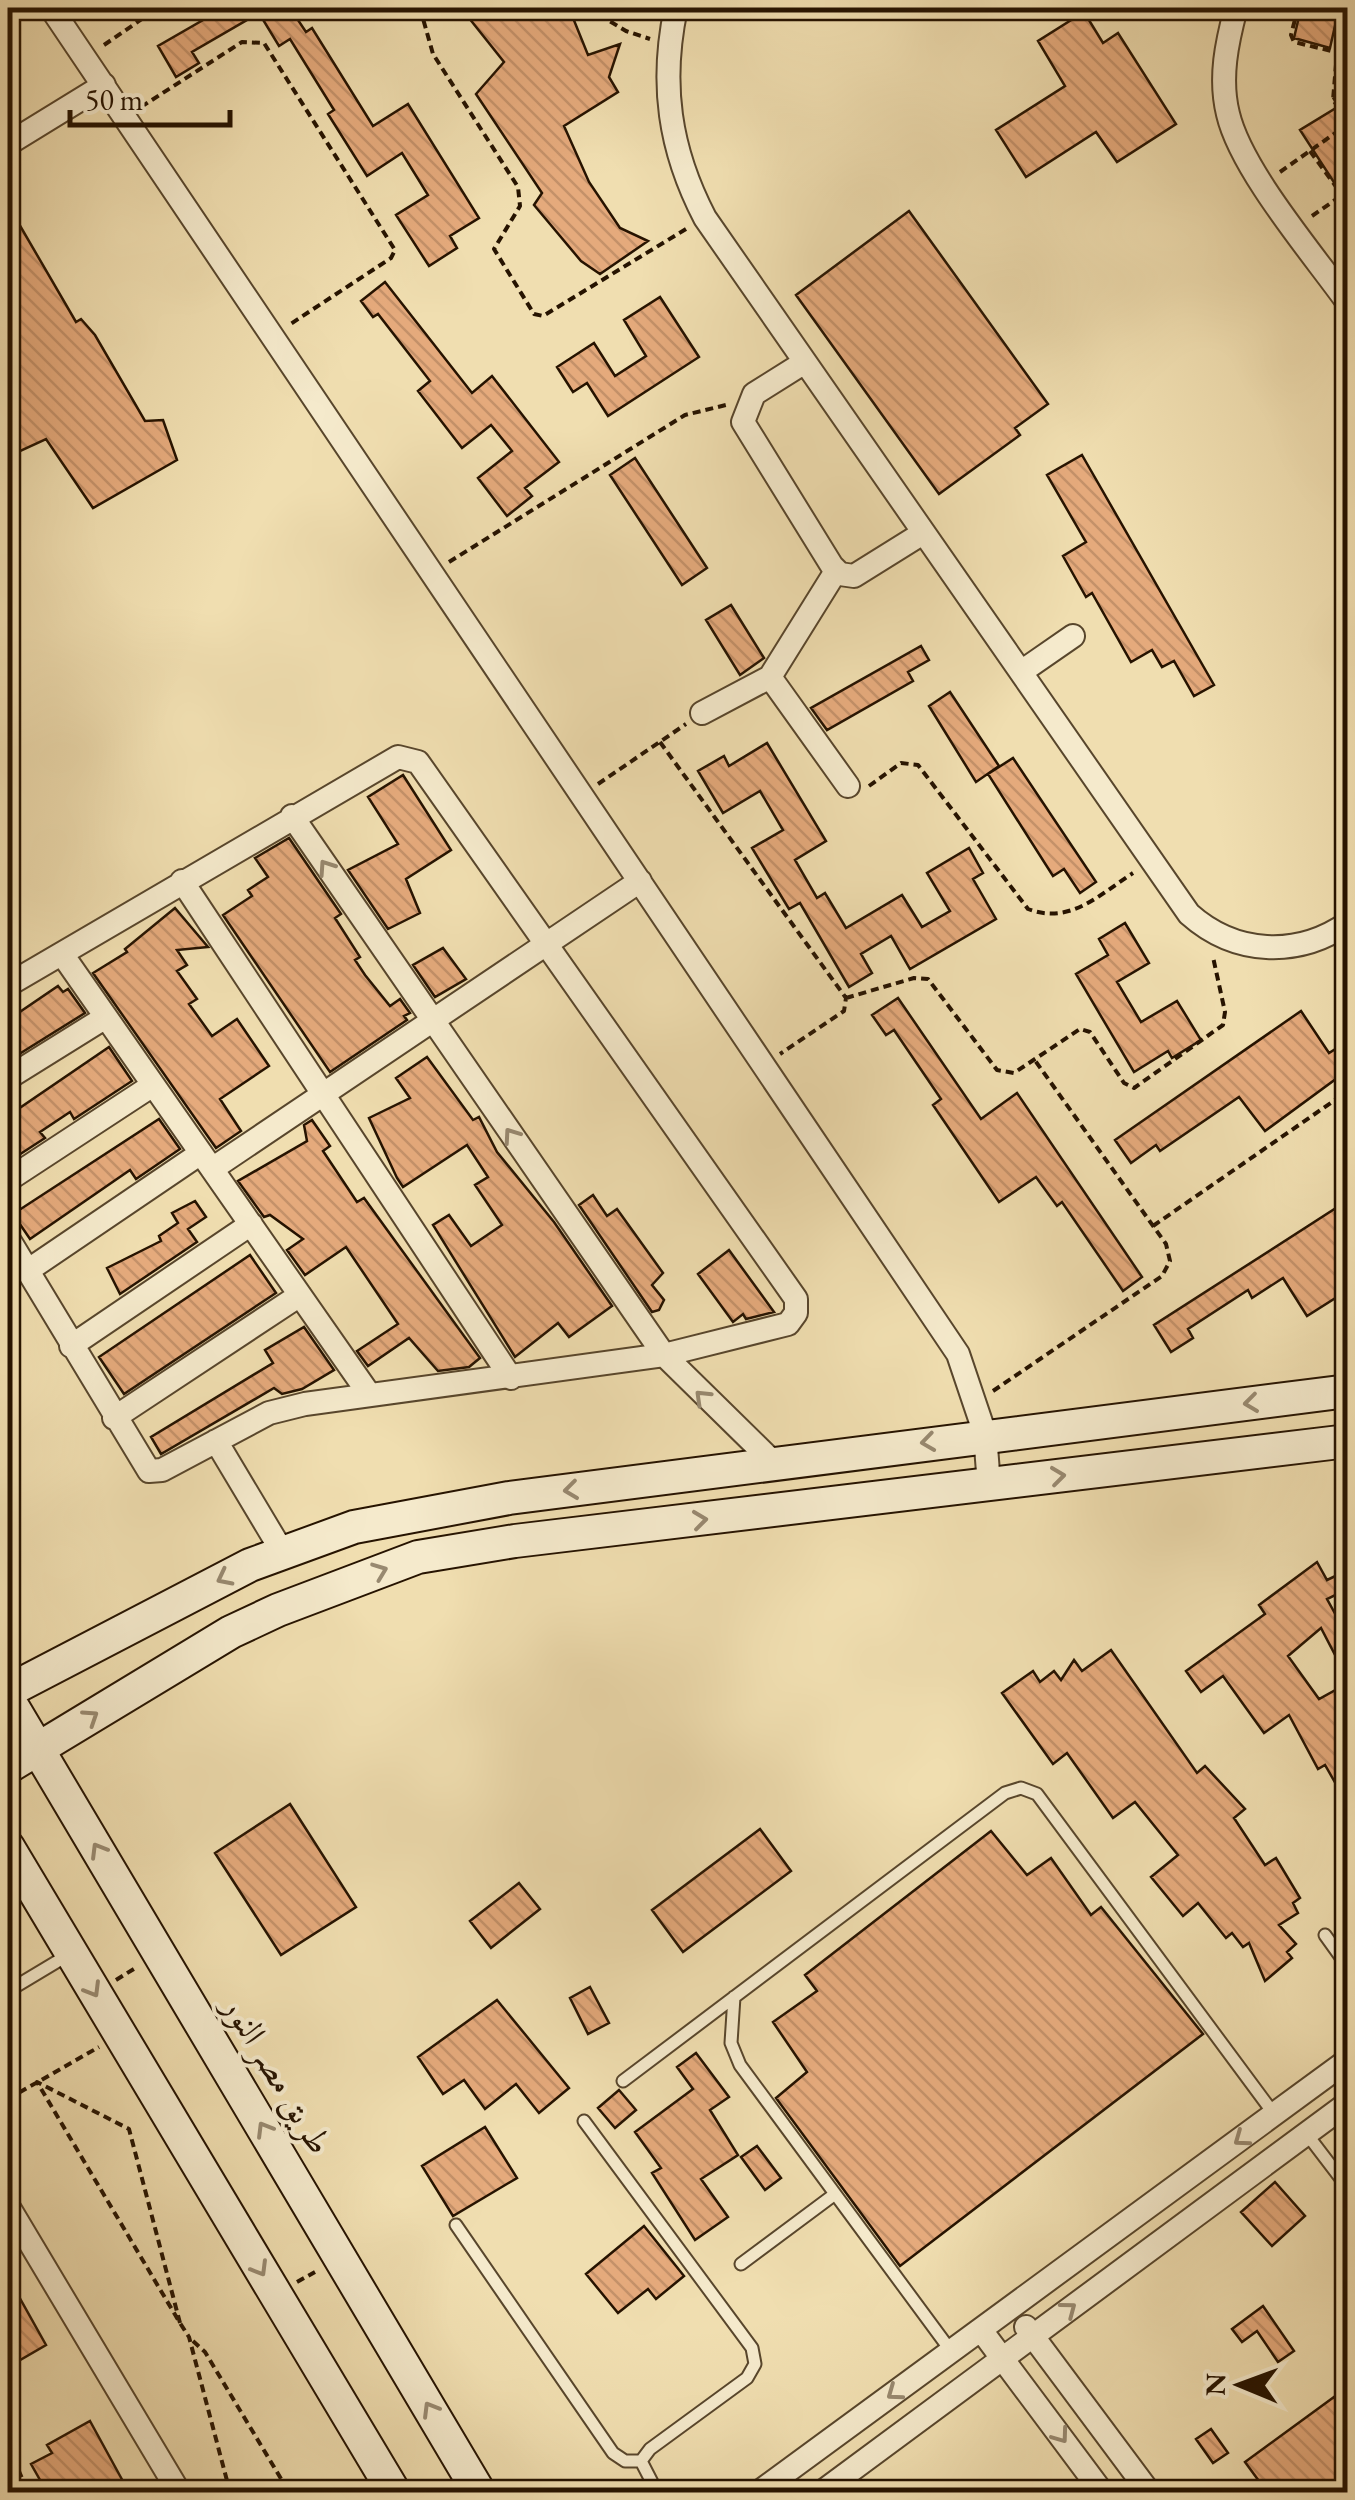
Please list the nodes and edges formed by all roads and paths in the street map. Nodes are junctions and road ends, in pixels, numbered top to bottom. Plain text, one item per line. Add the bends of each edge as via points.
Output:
1 (51, 8) edge
2 (158, 8) edge
3 (420, 8) edge
4 (588, 8) edge
5 (676, 8) edge
6 (1236, 8) edge
7 (1283, 8) edge
8 (1298, 9) edge
9 (1348, 12) edge
10 (668, 45) junction
11 (1337, 53) junction
12 (1348, 55) edge
13 (85, 58) junction
14 (104, 85) junction
15 (1348, 90) edge
16 (1333, 100) junction
17 (125, 117) junction
18 (1348, 122) edge
19 (8, 144) edge
20 (1310, 151) junction
21 (1264, 183) junction
22 (1348, 191) edge
23 (1342, 195) junction
24 (1348, 204) edge
25 (705, 218) junction
26 (1295, 228) junction
27 (1348, 304) edge
28 (272, 336) junction
29 (805, 362) junction
30 (748, 402) junction
31 (924, 533) junction
32 (836, 571) junction
33 (432, 572) junction
34 (1073, 636) dead end
35 (1020, 672) junction
36 (770, 676) junction
37 (702, 712) joint
38 (660, 742) junction
39 (848, 786) joint
40 (582, 795) junction
41 (292, 816) junction
42 (1152, 860) junction
43 (640, 880) junction
44 (182, 881) junction
45 (1348, 923) edge
46 (1207, 930) junction
47 (544, 945) junction
48 (62, 954) junction
49 (8, 985) edge
50 (846, 998) junction
51 (106, 1017) junction
52 (432, 1021) junction
53 (1034, 1059) junction
54 (764, 1064) junction
55 (8, 1078) edge
56 (153, 1084) junction
57 (1348, 1091) edge
58 (324, 1094) junction
59 (206, 1161) junction
60 (8, 1180) edge
61 (250, 1224) junction
62 (1153, 1226) junction
63 (8, 1238) edge
64 (27, 1271) junction
65 (300, 1295) junction
66 (71, 1346) junction
67 (664, 1355) junction
68 (510, 1378) junction
69 (1348, 1392) edge
70 (368, 1394) junction
71 (977, 1402) junction
72 (114, 1418) junction
73 (986, 1434) junction
74 (216, 1441) junction
75 (1348, 1441) edge
76 (774, 1463) junction
77 (989, 1484) junction
78 (283, 1553) junction
79 (8, 1691) edge
80 (8, 1699) edge
81 (39, 1750) junction
82 (8, 1767) edge
83 (8, 1846) edge
84 (1325, 1935) dead end
85 (72, 1953) junction
86 (160, 1953) junction
87 (1348, 1966) edge
88 (8, 1991) edge
89 (95, 1993) junction
90 (734, 1997) junction
91 (120, 2035) junction
92 (1348, 2060) edge
93 (623, 2081) dead end
94 (38, 2082) junction
95 (8, 2099) edge
96 (1348, 2102) edge
97 (1274, 2114) junction
98 (584, 2120) dead end
99 (1306, 2134) junction
100 (1348, 2188) edge
101 (835, 2194) junction
102 (8, 2206) edge
103 (456, 2225) dead end
104 (340, 2258) junction
105 (741, 2264) dead end
106 (276, 2294) junction
107 (1011, 2308) junction
108 (180, 2322) junction
109 (981, 2330) junction
110 (1033, 2336) junction
111 (189, 2337) junction
112 (951, 2352) junction
113 (1003, 2358) junction
114 (8, 2446) edge
115 (641, 2461) junction
116 (28, 2492) edge
117 (178, 2492) edge
118 (230, 2492) edge
119 (289, 2492) edge
120 (394, 2492) edge
121 (480, 2492) edge
122 (657, 2492) edge
123 (759, 2492) edge
124 (822, 2492) edge
125 (1102, 2492) edge
126 (1149, 2492) edge

1 - 13 street
2 - 13 path
3 - 25 path via 433,54 518,187 520,206 494,250 534,314 543,316
4 - 10 path
5 - 10 street
6 - 21 street via 1224,78 1228,116
7 - 8 path
8 - 11 path via 1294,42
9 - 11 path
10 - 25 street via 673,142
11 - 12 path
11 - 16 path
13 - 14 street
14 - 17 street
14 - 19 street
15 - 16 path
16 - 18 path
17 - 28 street
17 - 28 path via 242,42 264,43 395,250
18 - 20 path
20 - 21 path
20 - 23 path
21 - 26 street
22 - 23 path
23 - 24 path
23 - 26 path
25 - 29 street
26 - 27 street
28 - 33 street
29 - 30 street
29 - 31 street
30 - 32 street via 746,432
30 - 33 path via 685,415
31 - 32 street via 854,576
31 - 35 street
32 - 36 street
33 - 40 street
34 - 35 street
35 - 42 street
36 - 37 street
36 - 39 street
37 - 38 path
38 - 40 path
38 - 50 path
39 - 42 path via 863,790 901,763 918,765 1028,909 1044,915 1076,910
40 - 43 street
41 - 44 street
41 - 47 street via 398,757 418,762
52 -> 41 street
42 - 46 street
43 - 47 street
43 - 54 street
44 - 48 street
44 - 58 street
45 - 46 street via 1294,948 1256,948
46 - 53 path via 1226,1016 1218,1031 1139,1088 1128,1086 1085,1030
47 - 52 street
47 - 67 street via 796,1299 788,1324
48 - 49 street
48 - 51 street
50 - 53 path via 928,979 997,1070 1014,1073
50 - 54 path via 844,1011
51 - 55 street
51 - 56 street
52 - 58 street
67 -> 52 street
53 - 62 path
54 - 71 street via 958,1354
56 - 59 street
56 - 60 street
57 - 62 path
58 - 59 street
58 - 68 street
59 - 61 street
59 - 64 street
61 - 65 street
61 - 66 street
62 - 71 path via 1169,1252 1162,1276
63 - 64 street
64 - 66 street
65 - 70 street
65 - 72 street
66 - 72 street
67 - 68 street
76 -> 67 street
68 - 70 street
69 -> 73 street
70 - 74 street via 269,1413
71 - 73 street
72 - 74 street via 149,1471
73 -> 76 street
73 - 77 street
74 - 78 street
77 -> 75 street
76 -> 78 street via 508,1498 354,1527
81 -> 77 street via 230,1632 418,1557
78 -> 79 street
80 - 81 street, طريق مصر النور
81 - 82 street
86 -> 81 street, طريق مصر النور
83 - 85 street
84 - 87 lane
85 - 88 lane
85 -> 89 street
86 - 89 path
104 -> 86 street, طريق مصر النور
89 - 91 street
90 - 93 lane
90 - 97 lane via 1004,1793 1030,1790
90 - 101 lane via 731,2044 740,2065
91 - 94 path
91 -> 106 street
92 - 97 street
94 - 95 path
94 - 108 path
94 - 108 path via 129,2129
96 - 99 street
97 -> 107 street
98 - 115 lane via 752,2348 756,2364
99 - 100 lane
110 -> 99 street
101 - 105 lane
101 - 112 lane
102 - 117 street
103 - 115 lane via 613,2453
104 - 106 path
121 -> 104 street, طريق مصر النور
106 - 120 street
107 - 109 street
107 - 110 street
108 - 111 path
109 - 112 street
109 - 113 street
110 - 113 street
110 - 126 street
111 - 118 path
111 - 119 path via 205,2352
112 -> 123 street
113 - 124 street
113 -> 125 street
114 - 116 path
115 - 122 lane

